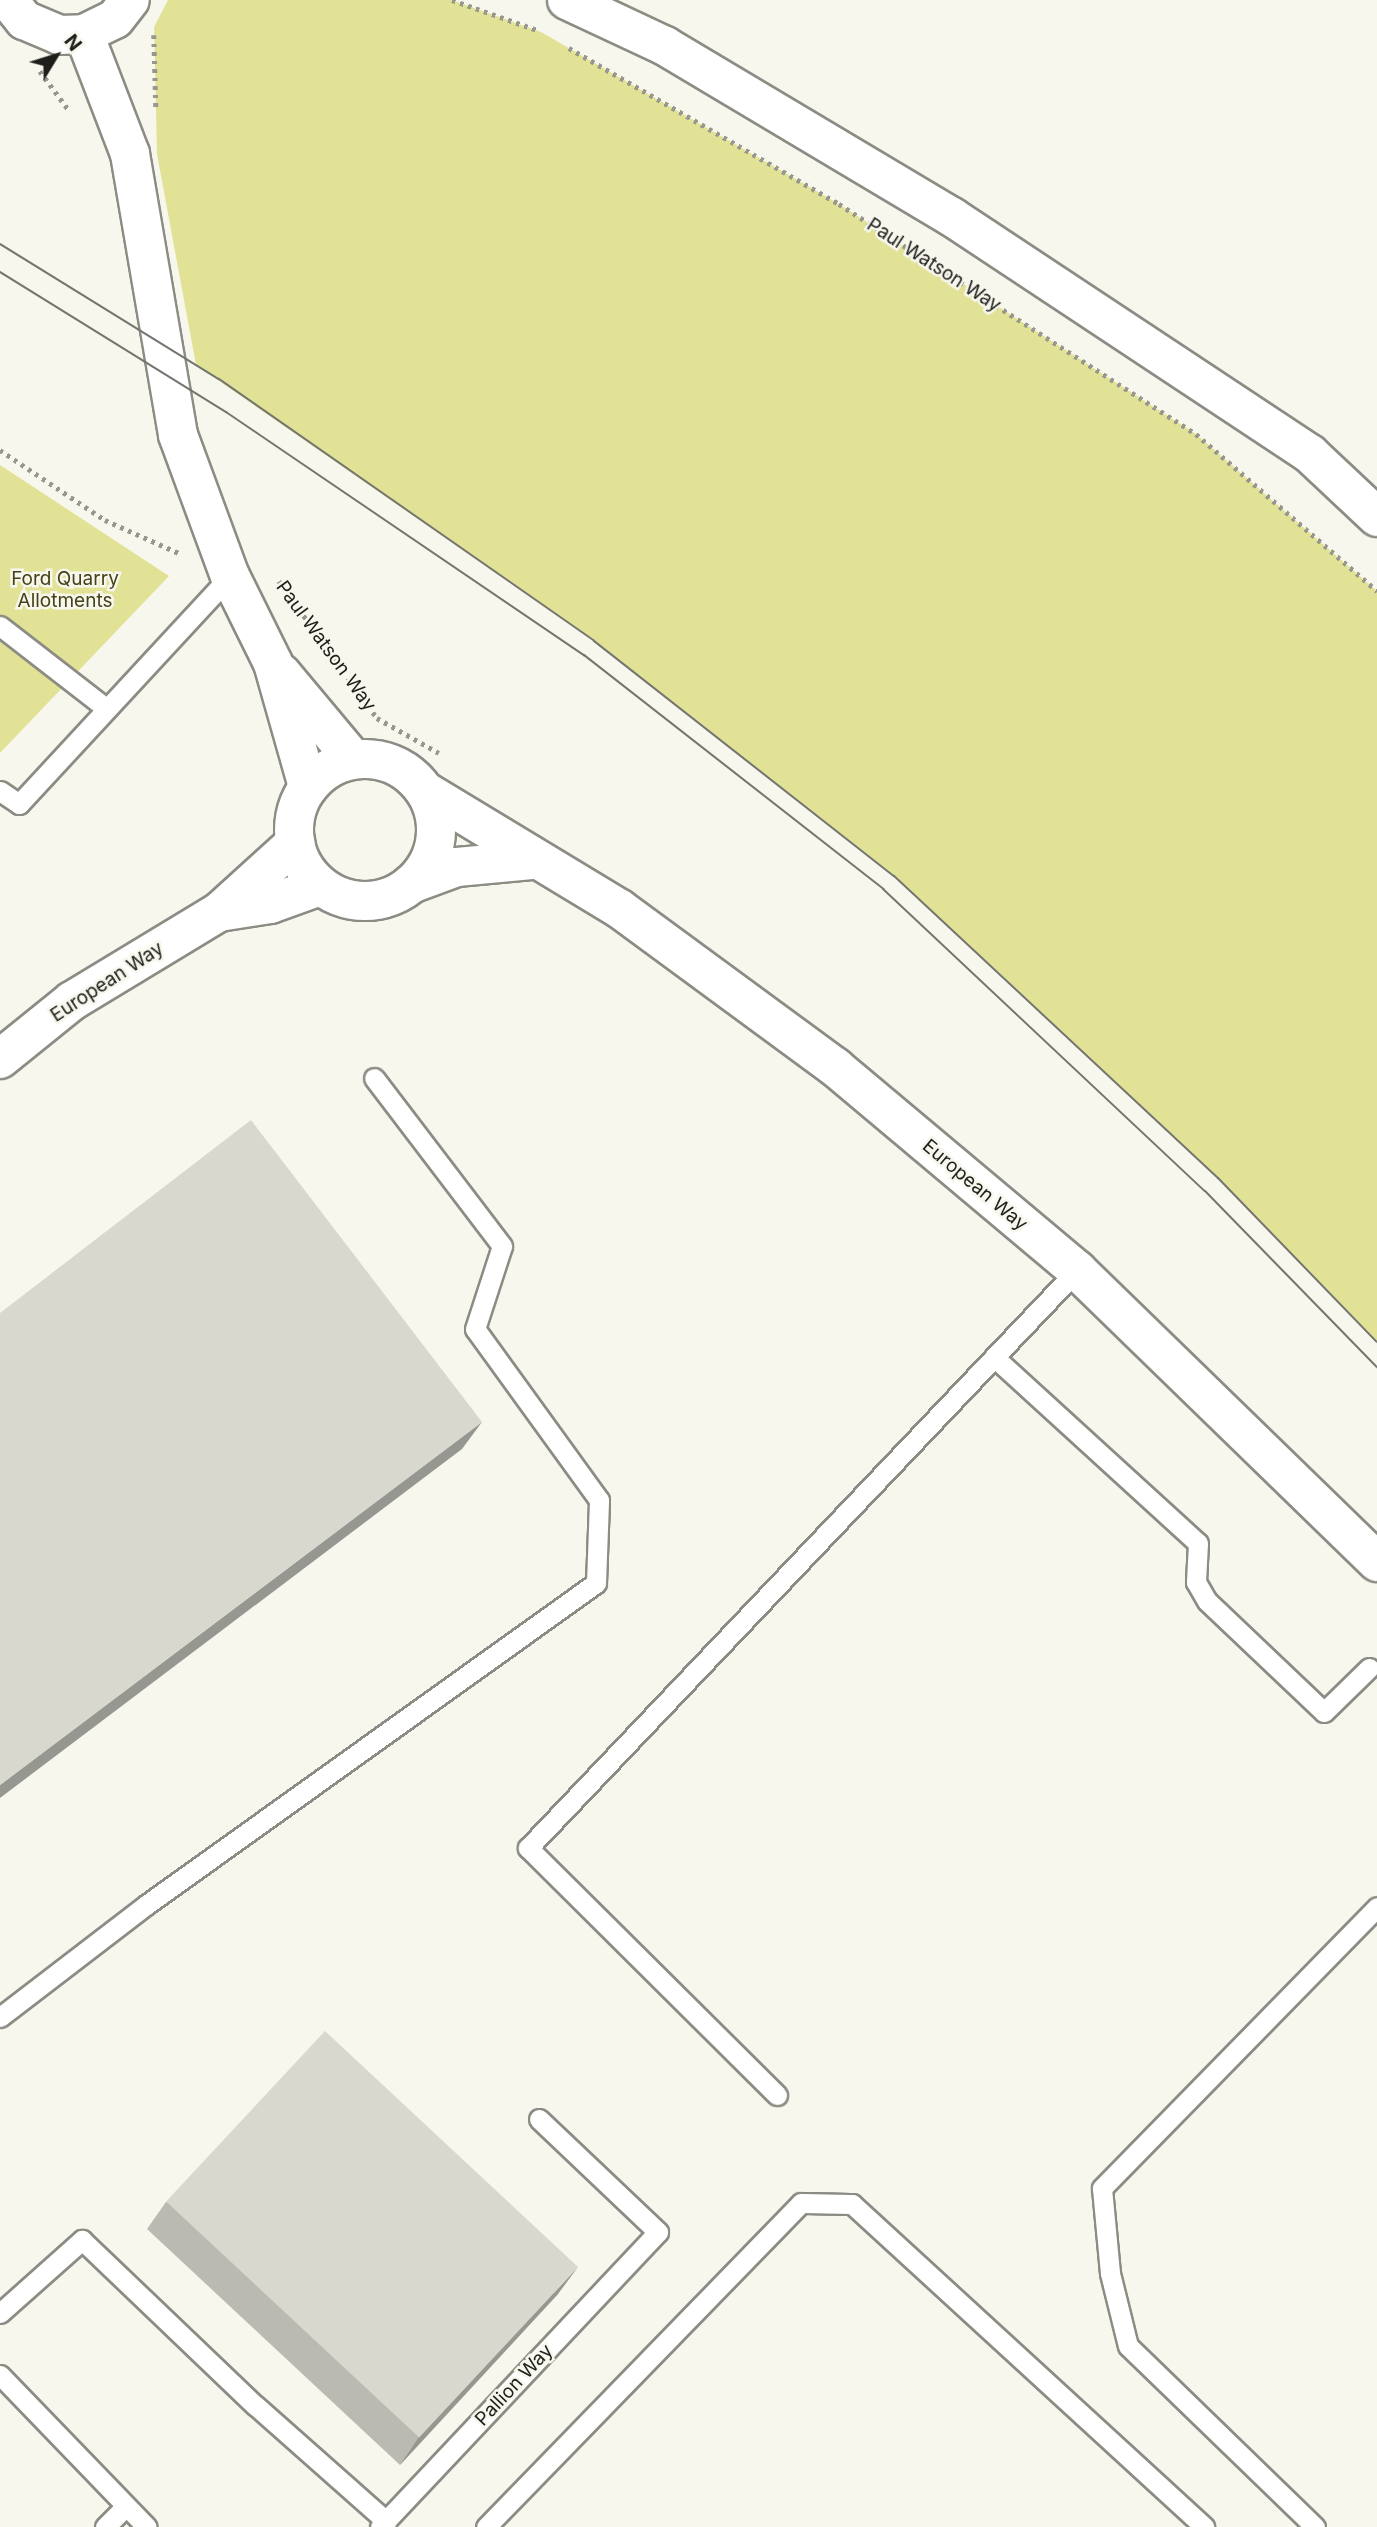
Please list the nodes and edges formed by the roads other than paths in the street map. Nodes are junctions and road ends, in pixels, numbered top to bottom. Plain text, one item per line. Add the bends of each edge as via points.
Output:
1 (8, 0) edge
2 (130, 0) edge
3 (567, 0) edge
4 (85, 34) junction
5 (1377, 517) edge
6 (230, 576) junction
7 (0, 626) edge
8 (273, 663) junction
9 (107, 709) junction
10 (353, 759) junction
11 (308, 787) junction
12 (0, 791) edge
13 (425, 791) junction
14 (295, 843) junction
15 (532, 859) junction
16 (411, 884) junction
17 (320, 886) junction
18 (219, 912) junction
19 (0, 1059) edge
20 (374, 1078) dead end
21 (1077, 1270) junction
22 (994, 1357) junction
23 (1377, 1562) edge
24 (1369, 1668) dead end
25 (1377, 1907) edge
26 (0, 2017) edge
27 (777, 2095) dead end
28 (539, 2119) dead end
29 (0, 2313) edge
30 (0, 2375) edge
31 (125, 2507) junction
32 (383, 2524) edge
33 (105, 2527) edge
34 (147, 2527) edge
35 (486, 2527) edge
36 (1204, 2527) edge
37 (1315, 2527) edge

1 - 4 main road via 24,20 47,32
2 - 4 main road via 116,19
3 - 5 main road via 665,46 952,217 1310,454
4 - 6 main road via 130,154 178,435
6 - 8 main road
6 - 9 lane
7 - 9 lane
8 - 10 main road
8 - 11 main road
9 - 12 lane via 19,804
10 - 11 main road via 330,767
10 - 13 main road via 396,765
11 - 14 main road via 294,818
13 - 15 main road, European Way
13 - 16 main road via 437,832 433,852
14 - 17 main road via 304,867
14 - 18 main road
15 - 16 main road via 457,867
15 - 21 main road, European Way via 620,909 835,1066
16 - 17 main road via 380,900 355,901
17 - 18 main road via 270,904
18 - 19 main road, European Way via 72,1001
20 - 26 lane via 502,1246 475,1329 599,1500 596,1583 157,1897
21 - 22 lane
21 - 23 main road, European Way
22 - 24 lane via 1198,1543 1196,1582 1207,1601 1324,1712
22 - 27 lane via 528,1848
25 - 37 lane via 1102,2188 1110,2273 1128,2346
28 - 32 lane, Pallion Way via 658,2232
29 - 32 lane via 82,2240
30 - 31 lane
31 - 33 lane
31 - 34 lane
35 - 36 lane via 802,2203 852,2204

